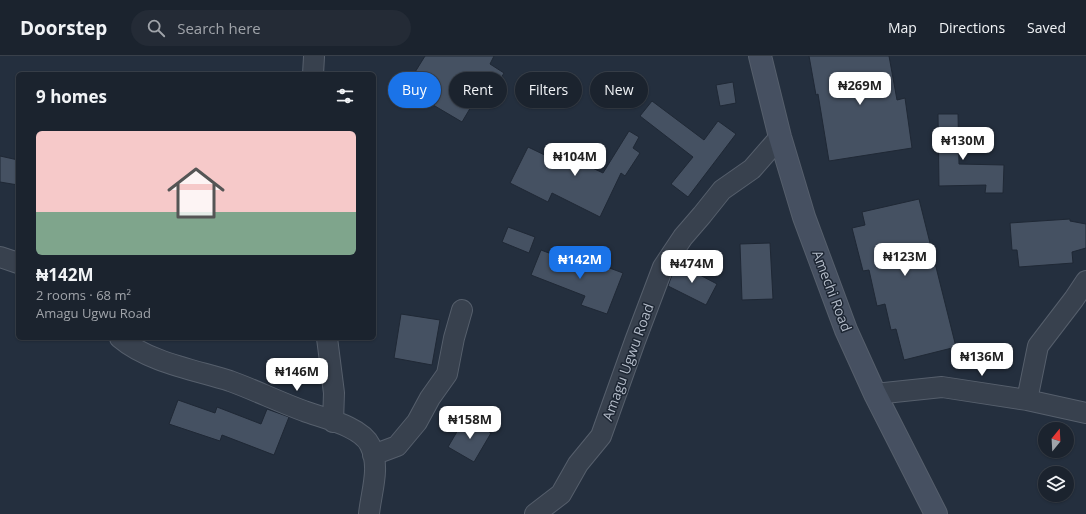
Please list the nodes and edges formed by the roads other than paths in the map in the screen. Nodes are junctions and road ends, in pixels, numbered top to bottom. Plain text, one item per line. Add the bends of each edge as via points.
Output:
1 (760, 56) edge
2 (780, 137) junction
3 (0, 257) edge
4 (16, 262) edge
5 (1086, 281) edge
6 (462, 310) dead end
7 (123, 340) edge
8 (327, 340) edge
9 (875, 394) junction
10 (1027, 400) junction
11 (1086, 412) edge
12 (333, 422) junction
13 (373, 455) junction
14 (369, 514) edge
15 (535, 514) edge
16 (936, 514) edge

1 - 2 main road, Amechi Road
2 - 9 main road, Amechi Road via 804,217 825,274 846,330
2 - 15 street, Amagu Ugwu Road via 752,169 722,190 683,237 663,267 601,436 578,464 560,494
3 - 4 street
5 - 10 street via 1038,346
6 - 13 street via 447,374 430,398 418,422 397,446
7 - 12 street via 136,350 232,382
8 - 12 street via 334,393
9 - 10 street via 942,387
9 - 16 main road, Amechi Road
10 - 11 street
12 - 13 street via 364,436
13 - 14 street via 375,474

